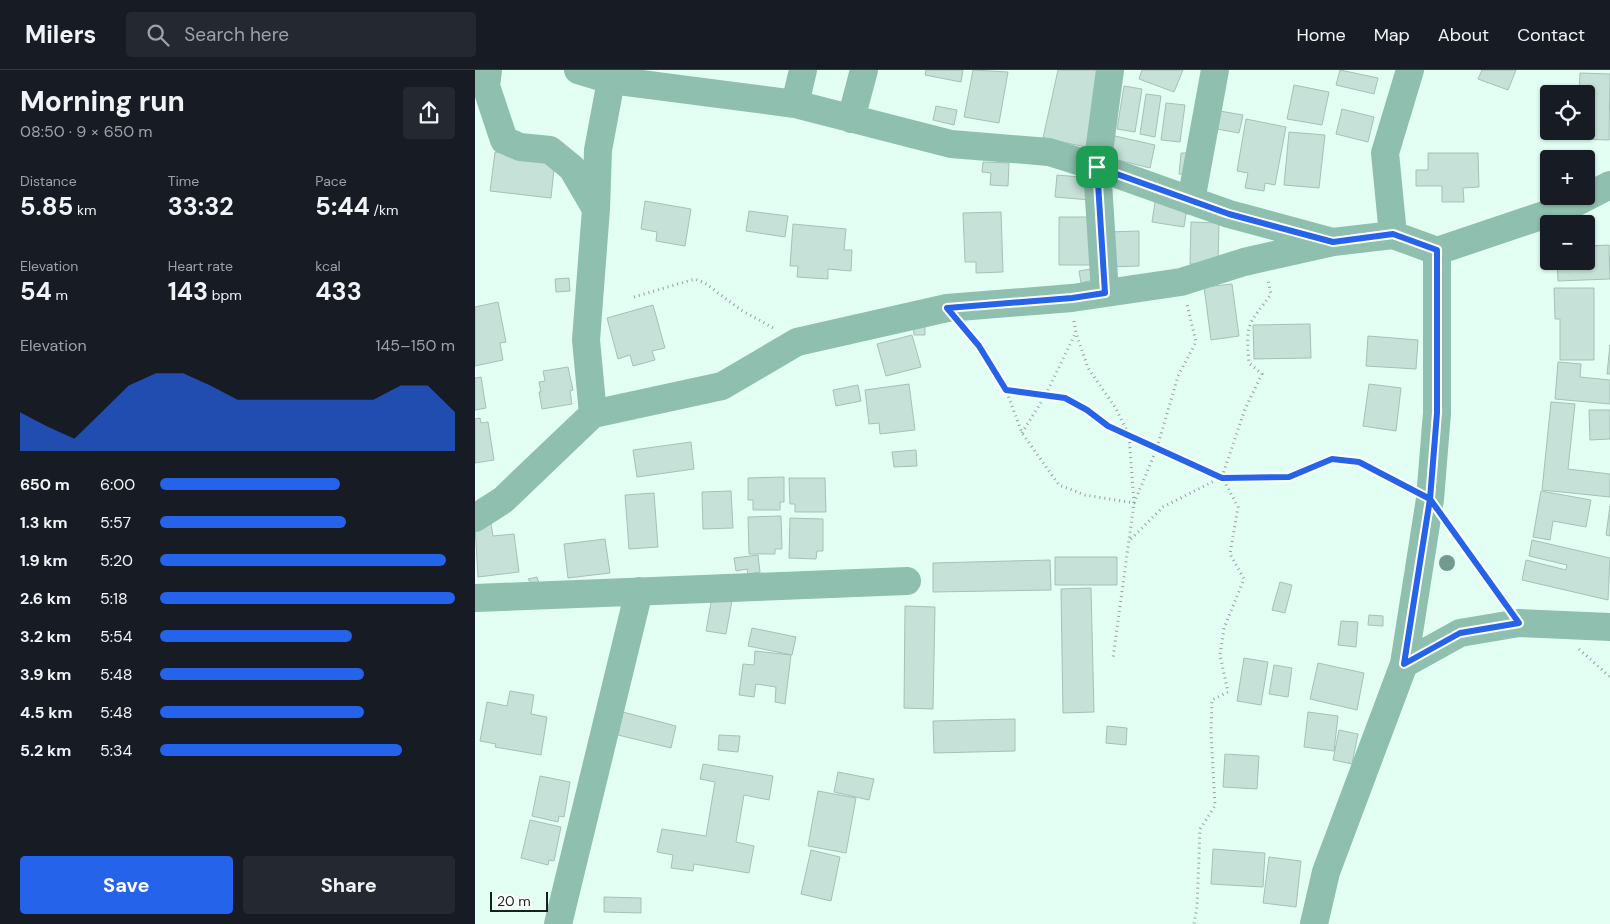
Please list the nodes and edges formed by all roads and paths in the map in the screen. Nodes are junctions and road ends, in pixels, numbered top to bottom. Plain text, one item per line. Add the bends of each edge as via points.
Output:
1 (488, 70) edge
2 (578, 70) edge
3 (803, 70) edge
4 (864, 70) edge
5 (1110, 70) edge
6 (1215, 70) edge
7 (1410, 70) edge
8 (612, 75) edge
9 (795, 104) junction
10 (851, 119) junction
11 (1097, 167) junction
12 (1610, 185) edge
13 (1191, 201) junction
14 (596, 209) junction
15 (1393, 234) junction
16 (1333, 242) junction
17 (1437, 250) junction
18 (1244, 262) junction
19 (1181, 282) junction
20 (1105, 293) junction
21 (634, 297) dead end
22 (1072, 298) junction
23 (947, 308) junction
24 (1075, 333) junction
25 (797, 342) junction
26 (1006, 390) junction
27 (1045, 396) junction
28 (593, 414) junction
29 (1022, 433) junction
30 (1129, 434) junction
31 (1157, 448) junction
32 (1222, 478) junction
33 (1430, 499) junction
34 (1134, 503) junction
35 (475, 518) edge
36 (1131, 539) junction
37 (907, 581) dead end
38 (639, 590) junction
39 (475, 598) edge
40 (1519, 623) junction
41 (1610, 627) edge
42 (1571, 646) dead end
43 (1113, 658) dead end
44 (1404, 664) junction
45 (1610, 677) edge
46 (558, 924) edge
47 (1194, 924) edge
48 (1313, 924) edge

1 - 14 street via 485,86 504,140 520,147 550,150 572,168
2 - 8 street
3 - 9 street
4 - 10 street
5 - 11 street
6 - 13 street
7 - 15 street via 1385,153
8 - 9 street
8 - 14 street via 598,150
9 - 10 street
10 - 11 street via 951,144 1049,152
11 - 13 street
11 - 20 street
12 - 17 street via 1565,208
13 - 16 street
14 - 28 street via 586,340
15 - 16 street
15 - 17 street
16 - 18 street
17 - 33 street via 1437,413
18 - 19 street
18 - 32 path via 1266,274 1271,294 1255,313 1248,328 1249,363 1263,374 1245,409
19 - 20 street
19 - 31 path via 1196,342 1178,376
20 - 22 street
21 - 25 path via 695,279
22 - 23 street
22 - 24 path
23 - 25 street
23 - 26 path via 979,346
24 - 27 path
24 - 30 path via 1088,368
25 - 28 street via 722,386
26 - 27 path
26 - 29 path
27 - 29 path
27 - 30 path via 1065,398 1108,426
28 - 35 street via 503,500
29 - 34 path via 1059,485 1085,494
30 - 31 path
30 - 34 path
31 - 32 path
31 - 34 path
32 - 33 path via 1289,477 1332,459 1359,462
32 - 36 path via 1163,507
32 - 47 path via 1238,507 1230,554 1244,579 1224,628 1220,655 1228,692 1212,700 1215,806 1200,829
33 - 40 path
33 - 44 street
34 - 36 path
36 - 43 path
37 - 38 street
38 - 39 street
38 - 46 street
40 - 41 street
40 - 44 street via 1460,633
42 - 45 path via 1580,649
44 - 48 street via 1326,872

